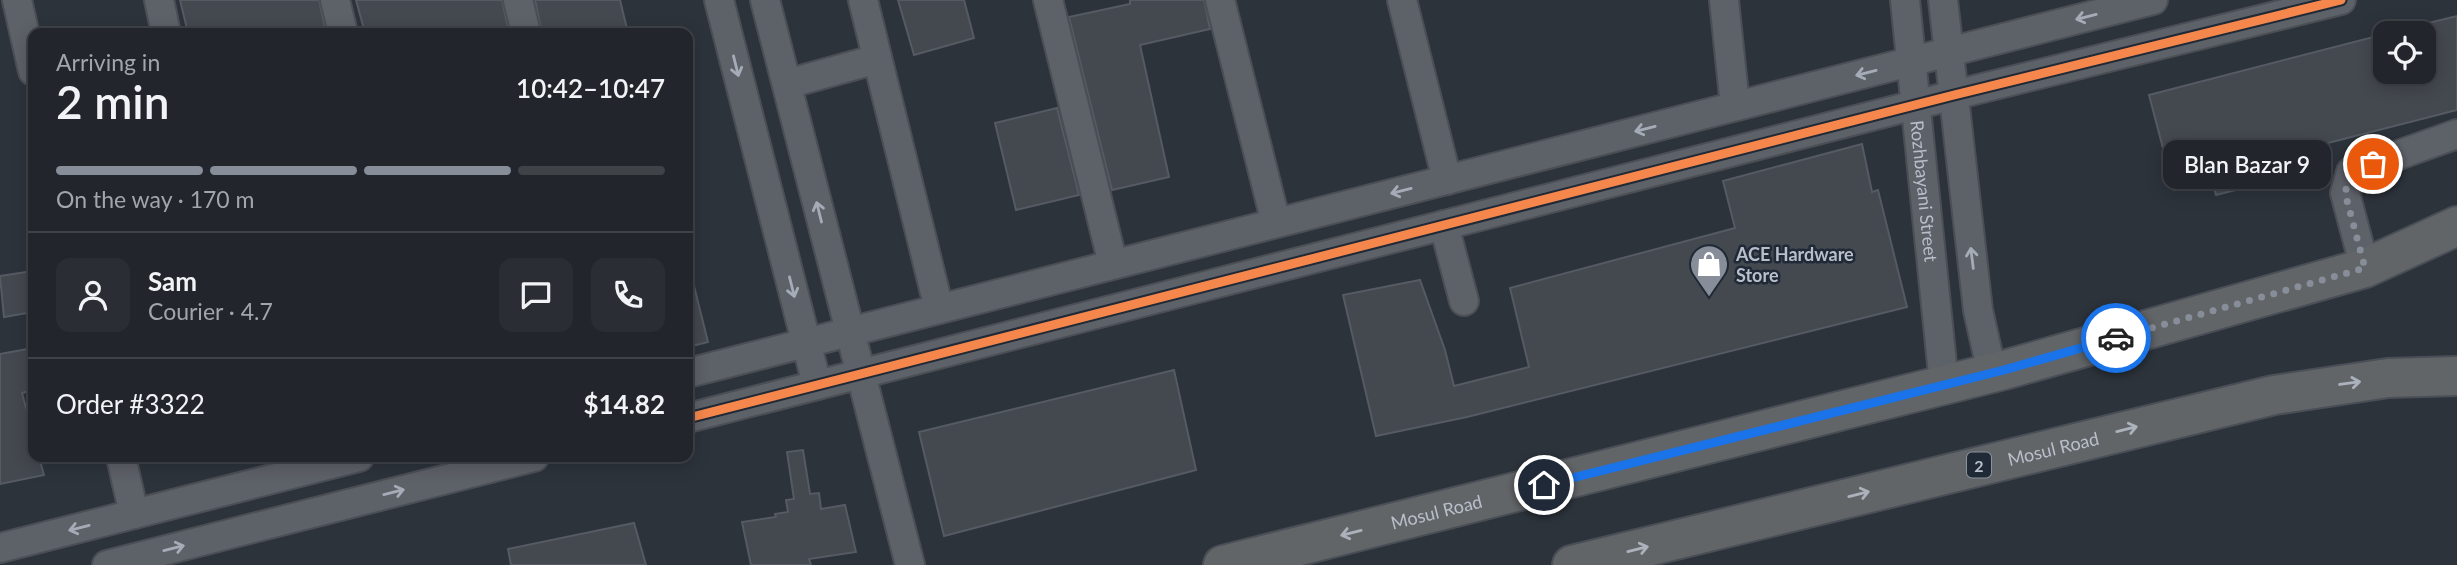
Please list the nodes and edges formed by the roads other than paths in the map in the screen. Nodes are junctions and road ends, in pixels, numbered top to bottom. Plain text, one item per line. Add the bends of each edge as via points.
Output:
1 (17, 0) edge
2 (159, 0) edge
3 (335, 0) edge
4 (518, 0) edge
5 (719, 0) edge
6 (765, 0) edge
7 (863, 0) edge
8 (1048, 0) edge
9 (1220, 0) edge
10 (1402, 0) edge
11 (1724, 0) edge
12 (1905, 0) edge
13 (1943, 0) edge
14 (2153, 0) edge
15 (2340, 0) edge
16 (165, 28) edge
17 (342, 28) edge
18 (525, 28) edge
19 (28, 49) edge
20 (1948, 52) junction
21 (877, 59) junction
22 (1911, 62) junction
23 (787, 84) junction
24 (1954, 95) junction
25 (1916, 104) junction
26 (1735, 106) junction
27 (2457, 134) edge
28 (1447, 180) junction
29 (1352, 204) junction
30 (1276, 223) junction
31 (1444, 225) junction
32 (2457, 226) edge
33 (2457, 244) edge
34 (1363, 245) junction
35 (1113, 264) junction
36 (2365, 268) junction
37 (1464, 300) dead end
38 (939, 309) junction
39 (1978, 310) junction
40 (1939, 314) junction
41 (850, 332) junction
42 (806, 344) junction
43 (2457, 364) edge
44 (693, 372) edge
45 (861, 373) junction
46 (1992, 373) junction
47 (2457, 376) edge
48 (2388, 378) junction
49 (2457, 382) edge
50 (1944, 384) junction
51 (817, 385) junction
52 (693, 417) edge
53 (122, 462) edge
54 (317, 462) edge
55 (514, 462) edge
56 (266, 468) edge
57 (218, 493) junction
58 (134, 514) junction
59 (227, 535) junction
60 (0, 548) edge
61 (107, 565) edge
62 (910, 565) edge
63 (1223, 565) edge
64 (1572, 565) edge

1 - 19 street
2 - 16 street
3 - 17 street
4 - 18 street
5 -> 42 street
6 - 23 street
7 - 21 street
8 - 35 street
9 - 30 street
10 - 28 street
11 - 26 street
12 - 22 street, Rozhbayani Street
13 - 20 street
14 -> 20 street
15 - 24 street
20 - 22 street
20 - 24 street
21 - 23 street
21 - 38 street
22 - 25 street, Rozhbayani Street
22 -> 26 street
41 -> 23 street
24 - 25 street
39 -> 24 street
25 - 31 street
25 - 40 street, Rozhbayani Street
26 -> 28 street
27 - 36 street via 2351,172 2345,193
28 -> 29 street
29 - 30 street
29 - 34 street
30 - 35 street
31 - 34 street
31 - 37 street
32 - 36 highway, Mosul Road
33 - 36 highway
34 - 45 street
35 - 38 street
36 - 46 highway, Mosul Road
38 - 41 street
39 - 40 street
39 - 46 street
40 - 50 street, Rozhbayani Street
41 - 42 street
41 - 45 street
42 - 44 street
42 - 51 street
43 - 48 highway
45 - 51 street
45 - 62 street
46 - 50 highway, Mosul Road
47 - 48 highway, Mosul Road / 2
48 - 49 highway
64 -> 48 highway, Mosul Road / 2 via 2174,417 2274,395
50 -> 63 highway, Mosul Road
51 - 52 street
53 - 58 street
54 - 56 street
59 -> 55 street
56 - 57 street
57 - 58 street
57 - 59 street
58 -> 60 street
61 -> 59 street

